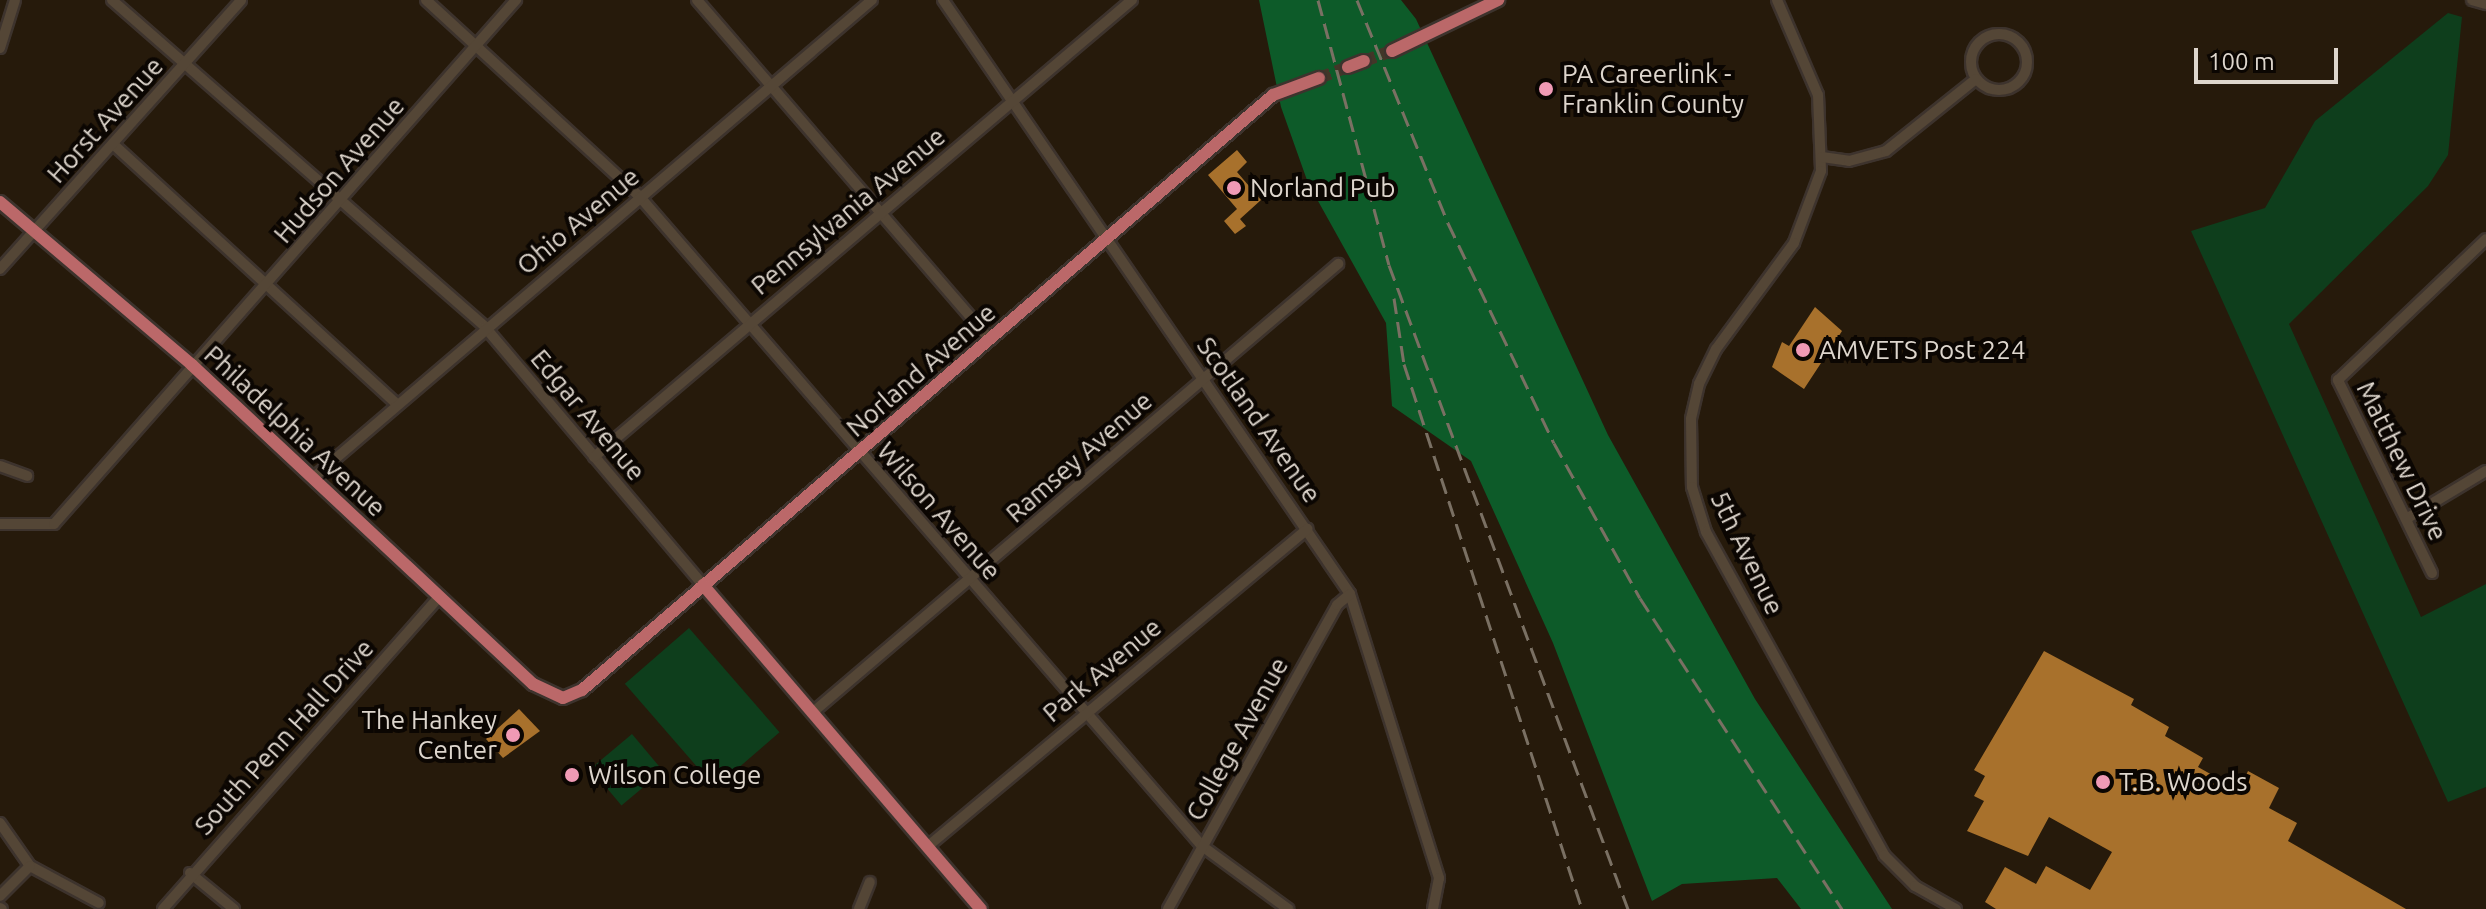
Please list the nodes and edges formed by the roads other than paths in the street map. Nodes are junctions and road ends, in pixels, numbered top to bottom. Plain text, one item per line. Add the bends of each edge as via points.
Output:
1 (15, 0) edge
2 (112, 0) edge
3 (241, 0) edge
4 (426, 0) edge
5 (516, 0) edge
6 (697, 0) edge
7 (872, 0) edge
8 (943, 0) edge
9 (1132, 0) edge
10 (1498, 0) edge
11 (1777, 0) edge
12 (2472, 0) edge
13 (2486, 4) edge
14 (476, 45) junction
15 (0, 48) edge
16 (1392, 51) tunnel mouth
17 (1364, 61) tunnel mouth
18 (185, 63) junction
19 (1348, 67) tunnel mouth
20 (1319, 78) tunnel mouth
21 (1976, 79) junction
22 (770, 86) junction
23 (1012, 100) junction
24 (113, 144) junction
25 (1822, 157) junction
26 (640, 197) junction
27 (0, 202) edge
28 (344, 202) junction
29 (880, 212) junction
30 (36, 231) junction
31 (1106, 238) junction
32 (2486, 239) edge
33 (1338, 264) dead end
34 (0, 269) edge
35 (267, 285) junction
36 (751, 322) junction
37 (485, 327) junction
38 (990, 340) junction
39 (192, 365) junction
40 (1203, 378) junction
41 (397, 404) junction
42 (860, 452) junction
43 (594, 457) junction
44 (0, 466) edge
45 (2486, 471) edge
46 (27, 476) dead end
47 (314, 477) junction
48 (2406, 519) junction
49 (0, 524) edge
50 (1307, 529) junction
51 (2432, 573) dead end
52 (970, 582) junction
53 (703, 585) junction
54 (1350, 594) junction
55 (440, 596) junction
56 (556, 698) joint
57 (1086, 710) junction
58 (812, 713) junction
59 (0, 823) edge
60 (1202, 846) junction
61 (927, 847) junction
62 (30, 866) junction
63 (190, 873) junction
64 (870, 882) dead end
65 (0, 896) edge
66 (99, 903) dead end
67 (163, 909) edge
68 (234, 909) edge
69 (859, 909) edge
70 (981, 909) edge
71 (1168, 909) edge
72 (1288, 909) edge
73 (1433, 909) edge
74 (1956, 909) edge

1 - 15 street
2 - 18 street, Edgar Avenue
3 - 18 street, Horst Avenue
4 - 14 street, Wilson Avenue
5 - 14 street, Hudson Avenue
6 - 22 street
7 - 22 street, Ohio Avenue
8 - 23 street, Scotland Avenue
9 - 23 street, Pennsylvania Avenue
10 - 16 main road
11 - 25 street, 5th Avenue via 1815,84
12 - 13 street
14 - 26 street, Wilson Avenue
14 - 28 street, Hudson Avenue
17 - 19 main road
18 - 24 street, Horst Avenue
18 - 28 street, Edgar Avenue
20 - 31 main road, Norland Avenue via 1273,95
21 - 21 street via 1998,91 2019,82 2027,62 2021,45 1998,34 1981,40 1971,63
21 - 25 street via 1886,151 1849,161
22 - 26 street, Ohio Avenue
22 - 29 street
23 - 29 street, Pennsylvania Avenue
23 - 31 street, Scotland Avenue
24 - 30 street, Horst Avenue
24 - 35 street
25 - 74 street, 5th Avenue via 1801,230 1716,349 1699,384 1690,434 1692,487 1706,532 1884,855 1915,886
26 - 36 street, Wilson Avenue
26 - 37 street, Ohio Avenue
27 - 30 main road, Philadelphia Avenue
28 - 35 street, Hudson Avenue
28 - 37 street, Edgar Avenue
29 - 36 street, Pennsylvania Avenue
29 - 38 street
30 - 34 street, Horst Avenue
30 - 39 main road, Philadelphia Avenue
31 - 38 main road, Norland Avenue
31 - 40 street, Scotland Avenue
32 - 48 street, Matthew Drive via 2338,380
33 - 40 street, Ramsey Avenue
35 - 39 street, Hudson Avenue
35 - 41 street
36 - 42 street, Wilson Avenue
36 - 43 street, Pennsylvania Avenue
37 - 41 street, Ohio Avenue
37 - 43 street, Edgar Avenue
38 - 42 main road, Norland Avenue
39 - 47 main road, Philadelphia Avenue
39 - 49 street, Hudson Avenue via 54,524
40 - 50 street, Scotland Avenue
40 - 52 street, Ramsey Avenue
41 - 47 street, Ohio Avenue
42 - 52 street, Wilson Avenue
42 - 53 main road, Norland Avenue
43 - 53 street, Edgar Avenue
44 - 46 street
45 - 48 street
47 - 55 main road, Philadelphia Avenue
48 - 51 street, Matthew Drive
50 - 54 street, Scotland Avenue
50 - 57 street, Park Avenue
52 - 57 street, Wilson Avenue
52 - 58 street, Ramsey Avenue
53 - 56 main road, Norland Avenue via 582,690
53 - 58 main road, Edgar Avenue
54 - 60 street, College Avenue via 1337,605
54 - 73 street, Scotland Avenue via 1439,878
55 - 56 main road, Philadelphia Avenue
55 - 63 street, South Penn Hall Drive
57 - 60 street, Wilson Avenue
57 - 61 street, Park Avenue
58 - 61 main road, Edgar Avenue
59 - 62 street
60 - 71 street, College Avenue
60 - 72 street, Wilson Avenue
61 - 70 main road, Edgar Avenue
62 - 65 street
62 - 66 street
63 - 67 street, South Penn Hall Drive
63 - 68 street
64 - 69 street

